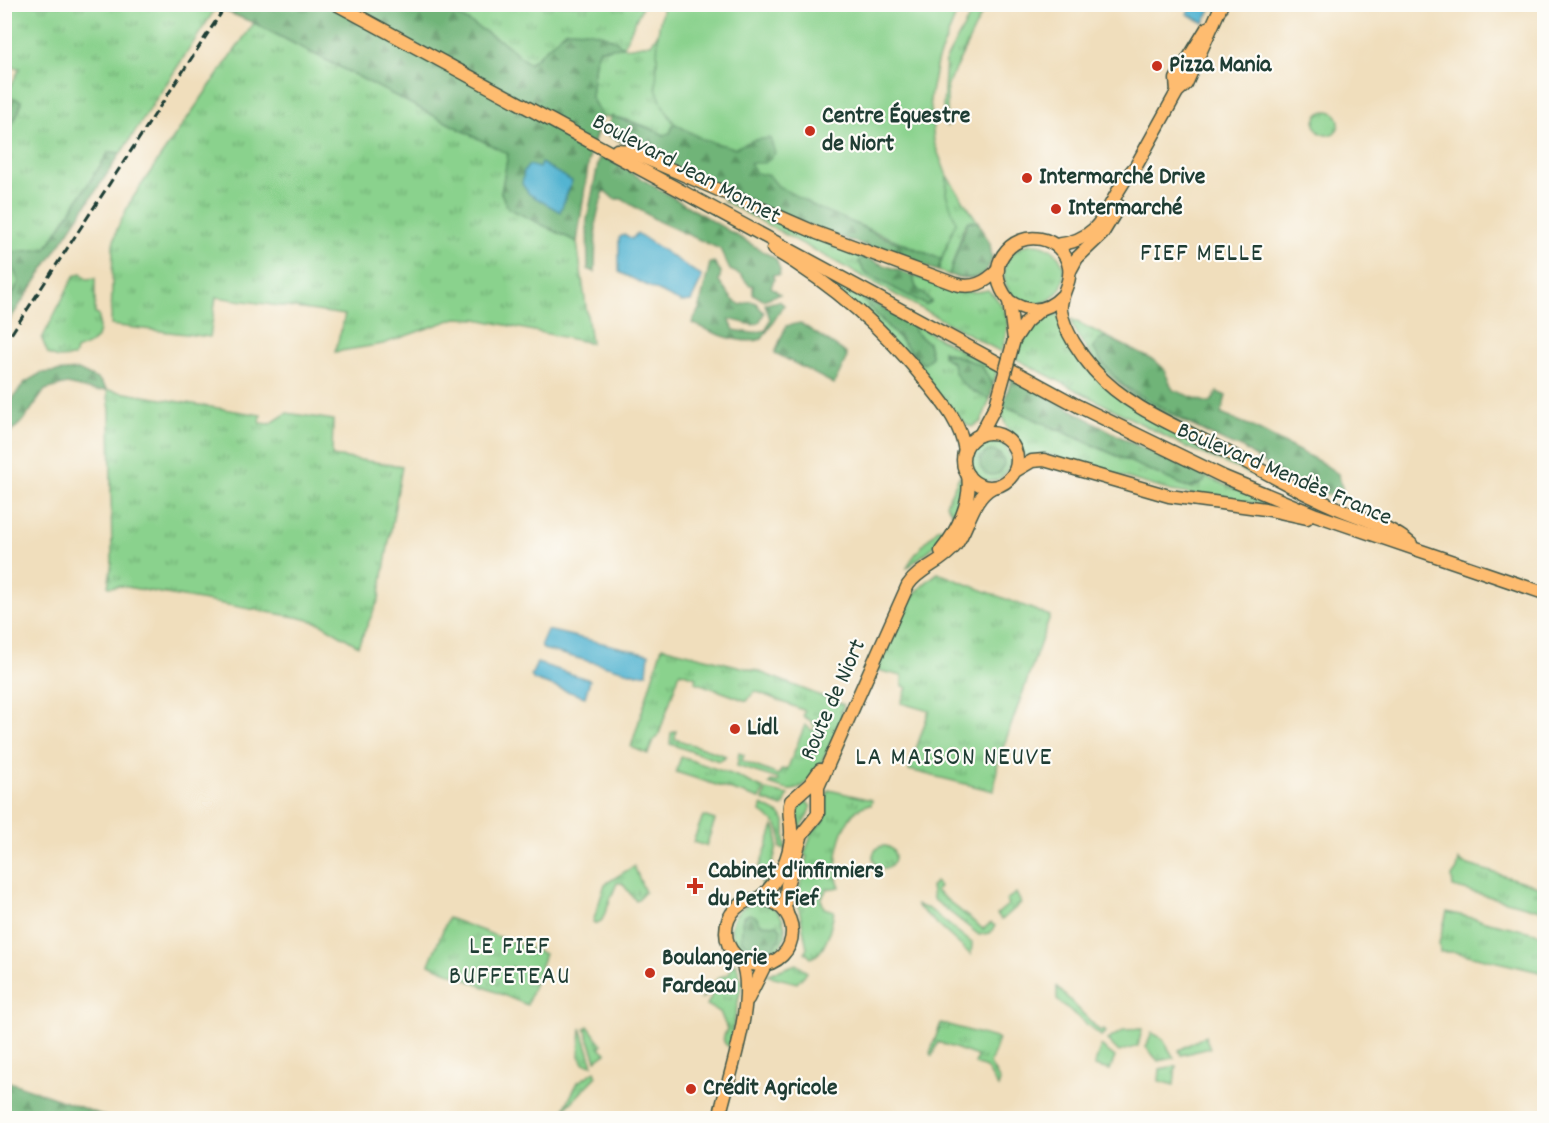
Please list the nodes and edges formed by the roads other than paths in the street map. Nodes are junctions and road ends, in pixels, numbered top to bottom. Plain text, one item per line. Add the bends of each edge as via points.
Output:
1 (336, 4) edge
2 (349, 4) edge
3 (1222, 4) edge
4 (617, 150) junction
5 (1136, 166) junction
6 (702, 203) junction
7 (1056, 245) junction
8 (998, 270) junction
9 (1070, 271) junction
10 (1062, 296) junction
11 (1009, 301) junction
12 (1041, 310) junction
13 (1014, 340) junction
14 (1017, 369) junction
15 (996, 405) junction
16 (980, 435) junction
17 (1004, 437) junction
18 (965, 451) junction
19 (1015, 471) junction
20 (968, 476) junction
21 (993, 487) junction
22 (963, 524) junction
23 (1379, 539) junction
24 (1412, 544) junction
25 (1545, 588) edge
26 (1545, 593) edge
27 (759, 898) junction
28 (787, 914) junction
29 (741, 960) junction
30 (765, 965) junction
31 (746, 1003) junction
32 (719, 1119) edge

1 - 6 main road, Boulevard Jean Monnet
2 - 4 main road, Boulevard Jean Monnet
3 - 5 main road via 1176,79 1176,92
4 - 8 main road via 629,151 807,228 955,284 980,284
4 - 14 main road, Boulevard Jean Monnet
5 - 7 main road via 1090,235 1078,242
5 - 9 main road via 1131,187 1107,227 1077,258
6 - 14 main road, Boulevard Jean Monnet
6 - 18 main road via 707,210 820,279 868,316 950,412
7 - 8 main road via 1035,238 1018,241 1005,252
7 - 9 main road
8 - 11 main road via 1000,287
9 - 10 main road
10 - 12 main road
10 - 24 main road via 1061,310 1077,347 1118,393 1326,504 1400,534
11 - 12 main road via 1025,309
11 - 13 main road
12 - 13 main road via 1026,322
13 - 15 main road, bridge
14 - 23 main road, Boulevard Mendès France via 1078,406 1224,477
14 - 24 main road, Boulevard Mendès France via 1227,472
15 - 16 main road
15 - 17 main road
16 - 17 main road
16 - 18 main road
17 - 19 main road via 1016,452
18 - 20 main road
19 - 21 main road via 1006,482
19 - 23 main road via 1032,461 1044,460 1169,496 1265,509 1317,521 1374,541
20 - 21 main road via 976,483
20 - 22 main road
21 - 22 main road via 982,495
22 - 27 main road, Route de Niort via 941,551 905,580 822,767 791,801 791,839 783,865 772,886
22 - 28 main road, Route de Niort via 951,551 915,577 902,598 819,787 818,814 802,834 787,885
23 - 26 main road, Boulevard Mendès France
24 - 25 main road, Boulevard Mendès France
27 - 28 main road via 775,902
27 - 29 main road via 737,907 728,921 728,943
28 - 30 main road via 793,931 789,947 780,958
29 - 30 main road
29 - 31 main road via 746,975
30 - 31 main road
31 - 32 main road

